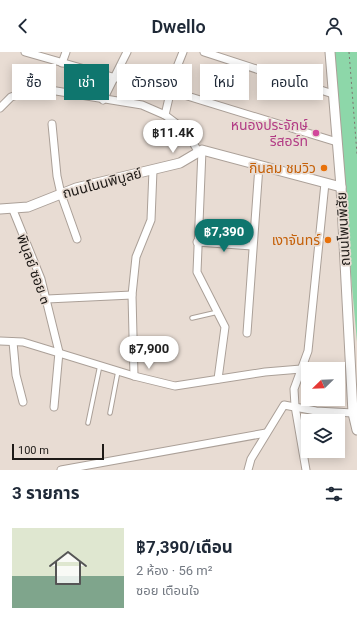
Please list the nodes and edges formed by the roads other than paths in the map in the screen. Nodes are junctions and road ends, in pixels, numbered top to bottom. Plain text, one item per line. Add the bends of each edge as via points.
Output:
1 (25, 52) edge
2 (66, 52) edge
3 (127, 52) edge
4 (183, 52) edge
5 (204, 52) edge
6 (330, 52) edge
7 (62, 63) junction
8 (178, 64) edge
9 (116, 78) junction
10 (109, 90) edge
11 (64, 93) edge
12 (333, 94) junction
13 (192, 97) edge
14 (103, 100) edge
15 (169, 100) edge
16 (0, 108) edge
17 (165, 115) junction
18 (52, 124) dead end
19 (337, 142) junction
20 (200, 151) junction
21 (259, 166) junction
22 (153, 170) junction
23 (325, 183) junction
24 (341, 187) junction
25 (61, 194) junction
26 (0, 209) edge
27 (13, 210) junction
28 (78, 239) dead end
29 (197, 242) junction
30 (252, 246) junction
31 (132, 295) junction
32 (47, 300) junction
33 (218, 312) junction
34 (192, 318) dead end
35 (247, 333) dead end
36 (0, 341) edge
37 (13, 342) junction
38 (59, 352) junction
39 (304, 362) edge
40 (100, 364) junction
41 (119, 370) junction
42 (301, 370) joint
43 (134, 376) junction
44 (218, 379) junction
45 (23, 402) dead end
46 (295, 406) junction
47 (54, 407) dead end
48 (110, 413) dead end
49 (352, 413) junction
50 (88, 423) dead end
51 (357, 430) edge
52 (266, 433) junction
53 (61, 470) edge
54 (248, 470) edge
55 (306, 470) edge

1 - 7 street
2 - 7 street
3 - 9 street
4 - 8 street
5 - 12 street
6 - 12 street, ถนนโพนพิสัย
7 - 9 street
9 - 10 street
11 - 16 street via 50,90 28,91 11,97
12 - 19 street, ถนนโพนพิสัย
13 - 19 street
14 - 17 street via 142,105
15 - 17 street
17 - 20 street via 185,130
18 - 25 street
19 - 24 street, ถนนโพนพิสัย
20 - 21 street
20 - 22 street, ถนนโนนพิบูลย์ via 180,163
20 - 29 street
21 - 23 street
21 - 30 street
22 - 25 street, ถนนโนนพิบูลย์ via 76,188
22 - 31 street via 152,220 136,257
23 - 24 street
23 - 39 street via 308,351
24 - 49 street, ถนนโพนพิสัย
25 - 27 street, ถนนโนนพิบูลย์ via 28,208
25 - 28 street
26 - 27 street, ถนนโนนพิบูลย์
27 - 32 street, พิบุลย์ ซอย ๓
29 - 30 street
29 - 33 street via 197,272
30 - 35 street
31 - 32 street
31 - 43 street
32 - 38 street, พิบุลย์ ซอย ๓
33 - 34 lane
33 - 44 street via 226,327
36 - 37 street
37 - 38 street via 23,342
37 - 45 street via 16,375
38 - 40 street
38 - 47 street, พิบุลย์ ซอย ๓
40 - 41 street
40 - 50 lane
41 - 43 street
41 - 48 lane
42 - 44 street
42 - 46 street via 294,389
43 - 44 street via 175,386
46 - 49 street via 316,411
46 - 52 street via 284,405
46 - 55 street
49 - 51 street, ถนนโพนพิสัย
52 - 53 street
52 - 54 street via 251,459

